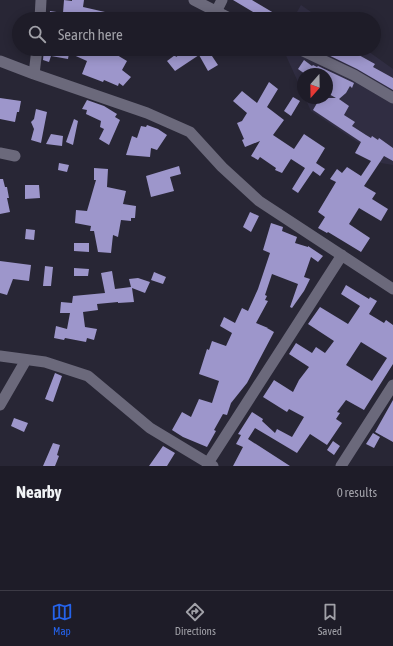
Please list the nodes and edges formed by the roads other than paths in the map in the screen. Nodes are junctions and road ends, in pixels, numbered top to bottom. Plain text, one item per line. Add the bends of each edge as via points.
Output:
1 (41, 0) edge
2 (194, 0) edge
3 (222, 0) edge
4 (40, 12) edge
5 (216, 12) joint
6 (36, 56) edge
7 (314, 56) edge
8 (0, 61) edge
9 (34, 74) junction
10 (393, 98) edge
11 (0, 153) edge
12 (15, 156) dead end
13 (342, 255) junction
14 (393, 289) edge
15 (0, 356) edge
16 (26, 360) junction
17 (393, 385) edge
18 (0, 404) edge
19 (210, 465) edge
20 (341, 466) edge

1 - 4 street
2 - 5 street
3 - 5 street
6 - 9 street
7 - 10 street via 354,75
8 - 9 street
9 - 13 street via 147,113 190,132 222,167 259,201
11 - 12 street
13 - 14 street
13 - 19 street
15 - 16 street
16 - 18 street
16 - 19 street via 45,362 88,376 150,428
17 - 20 street

